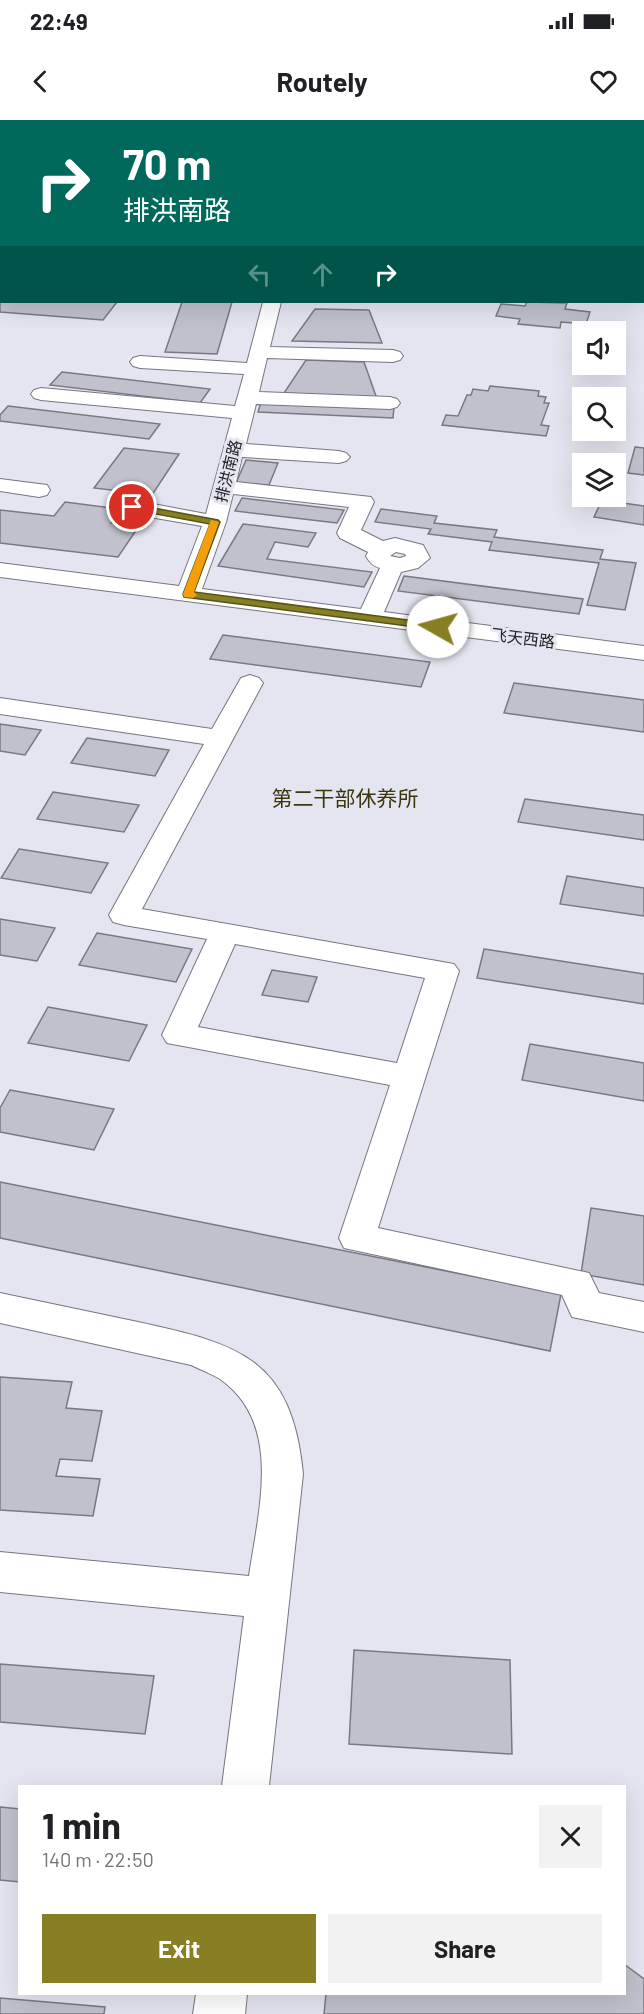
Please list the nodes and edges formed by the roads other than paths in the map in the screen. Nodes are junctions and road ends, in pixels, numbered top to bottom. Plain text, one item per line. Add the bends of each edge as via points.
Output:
1 (272, 303) edge
2 (393, 356) dead end
3 (257, 361) junction
4 (140, 362) dead end
5 (41, 394) dead end
6 (390, 403) dead end
7 (245, 406) junction
8 (234, 450) junction
9 (339, 457) dead end
10 (0, 485) edge
11 (224, 487) junction
12 (39, 490) dead end
13 (132, 507) dead end
14 (215, 522) junction
15 (0, 570) edge
16 (188, 594) junction
17 (369, 618) junction
18 (644, 653) edge
19 (250, 683) dead end
20 (0, 706) edge
21 (220, 738) junction
22 (225, 933) junction
23 (409, 1077) junction
24 (0, 1308) edge
25 (644, 1317) edge
26 (0, 1572) edge
27 (269, 1598) junction
28 (246, 1785) edge
29 (222, 1995) edge
30 (219, 2014) edge

1 - 3 street, 排洪南路
2 - 3 street
3 - 4 street
3 - 7 street, 排洪南路
5 - 7 street
6 - 7 street
7 - 8 street, 排洪南路
8 - 9 street
8 - 11 street, 排洪南路
10 - 12 street
11 - 14 street, 排洪南路
11 - 17 street via 363,502 348,533 387,557
13 - 14 street
14 - 16 street, 排洪南路
15 - 16 street
16 - 17 street, 飞天西路
17 - 18 street, 飞天西路
19 - 21 street
20 - 21 street
21 - 22 street via 124,915
22 - 23 street via 443,971
22 - 23 street via 178,1035
23 - 25 street via 357,1238 576,1283 585,1306
24 - 27 street via 199,1351 234,1368 256,1388 271,1411 280,1439 283,1474
26 - 27 street
27 - 28 street
29 - 30 street

